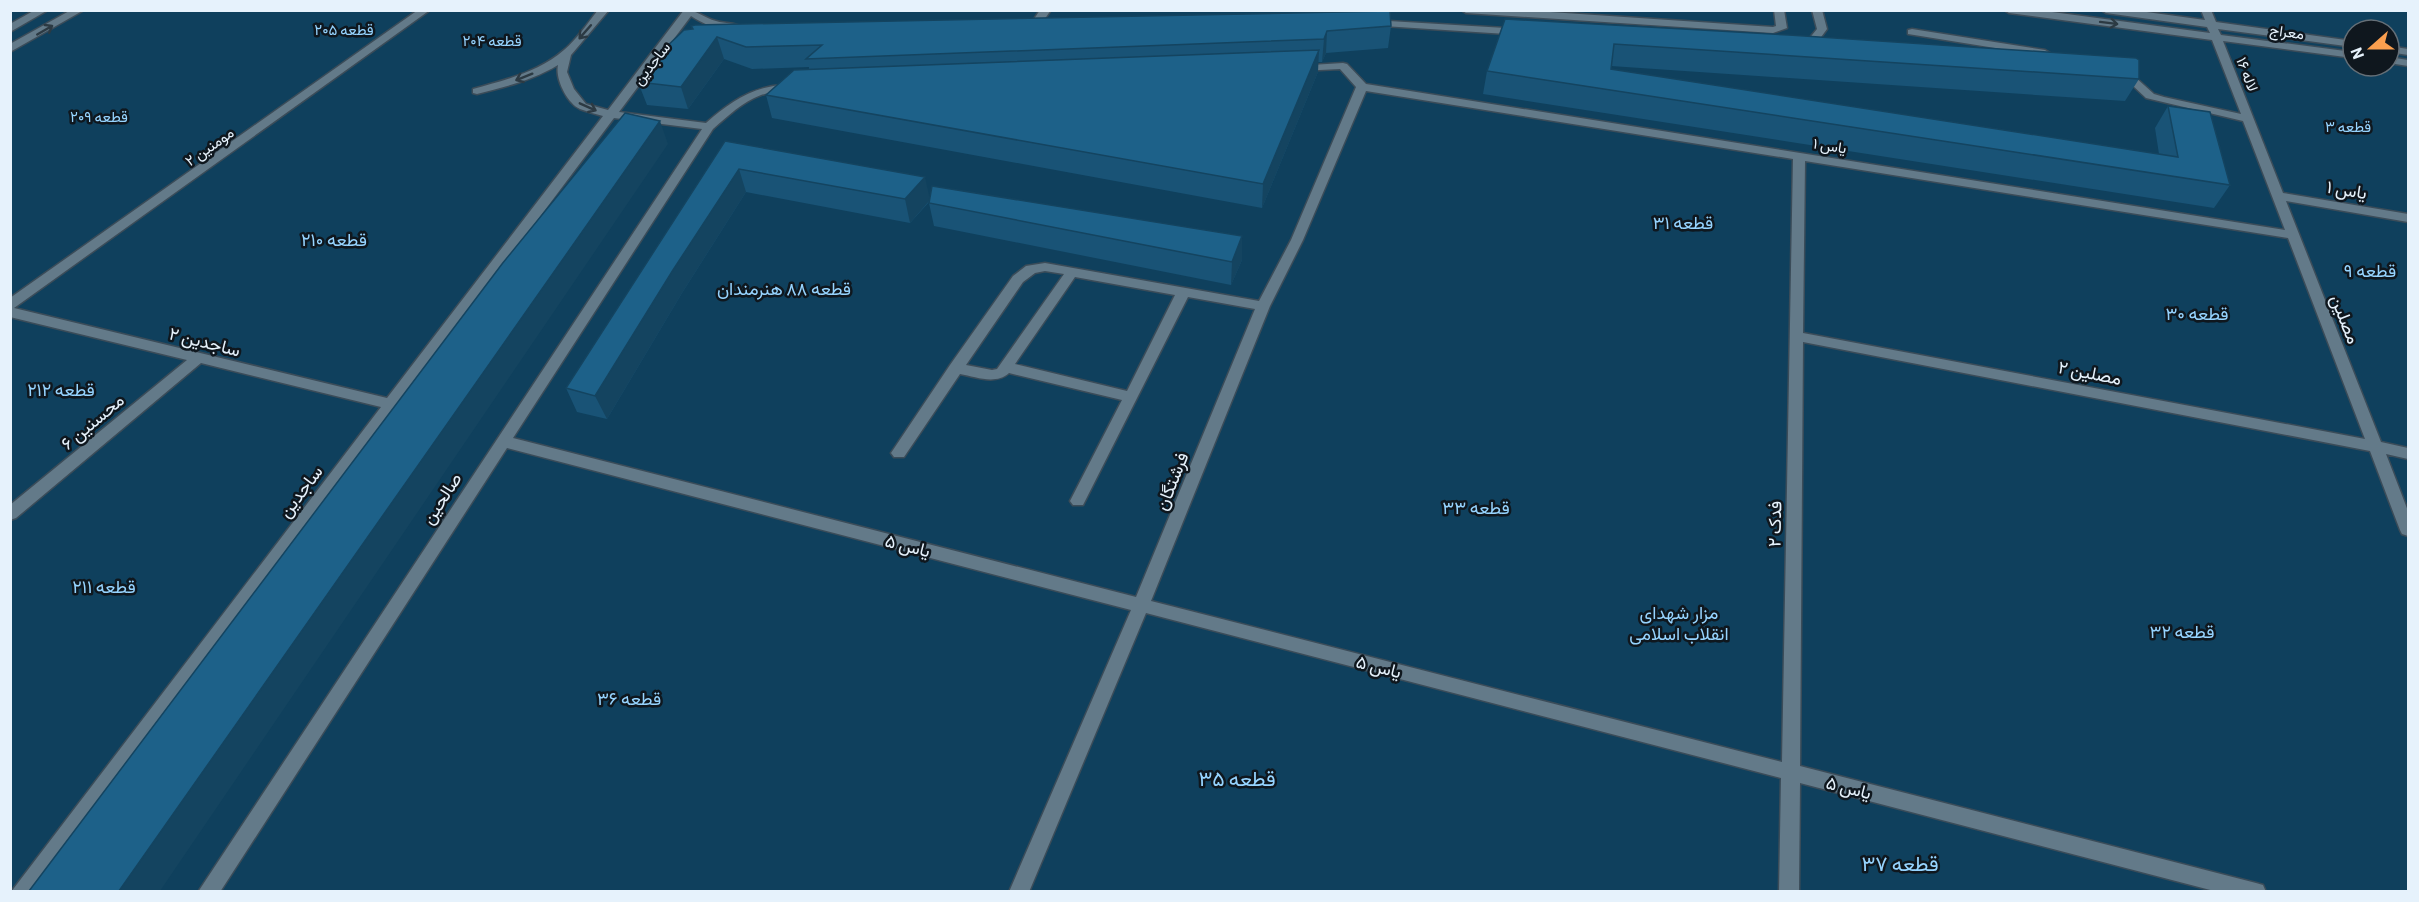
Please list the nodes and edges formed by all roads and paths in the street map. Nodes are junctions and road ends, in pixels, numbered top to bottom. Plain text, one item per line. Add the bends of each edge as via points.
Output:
1 (42, 10) edge
2 (79, 10) edge
3 (425, 10) edge
4 (604, 10) edge
5 (1046, 10) edge
6 (1367, 10) edge
7 (1466, 10) edge
8 (1779, 10) edge
9 (1817, 10) edge
10 (2009, 10) edge
11 (2106, 10) edge
12 (2206, 10) edge
13 (690, 11) edge
14 (2213, 24) junction
15 (10, 28) edge
16 (1033, 28) edge
17 (1912, 32) dead end
18 (1537, 33) edge
19 (2218, 37) junction
20 (726, 38) edge
21 (2341, 42) edge
22 (1792, 46) edge
23 (10, 49) edge
24 (675, 49) edge
25 (566, 53) junction
26 (2341, 53) edge
27 (2058, 56) edge
28 (650, 65) junction
29 (2110, 65) edge
30 (1284, 68) edge
31 (801, 87) edge
32 (1362, 87) junction
33 (477, 91) dead end
34 (609, 114) junction
35 (2250, 120) junction
36 (709, 127) junction
37 (1799, 156) junction
38 (2279, 196) junction
39 (2409, 218) edge
40 (2294, 235) junction
41 (1072, 272) junction
42 (1184, 291) junction
43 (10, 305) edge
44 (1263, 306) junction
45 (10, 312) edge
46 (1797, 336) junction
47 (198, 358) junction
48 (1006, 367) junction
49 (955, 368) junction
50 (1132, 397) junction
51 (390, 404) junction
52 (502, 441) junction
53 (2376, 447) junction
54 (899, 453) dead end
55 (2409, 453) edge
56 (1078, 501) dead end
57 (10, 514) edge
58 (2409, 530) edge
59 (1141, 605) junction
60 (1790, 772) junction
61 (21, 891) edge
62 (208, 891) edge
63 (1019, 891) edge
64 (1789, 891) edge
65 (2256, 891) edge

1 - 15 street
23 -> 2 street
3 - 43 street, مومنین ۲
4 -> 25 street
5 - 16 street
6 - 18 street via 1362,22
7 - 8 street via 1773,30 1782,28
9 - 22 street via 1822,29 1812,42
10 -> 19 street, معراج
11 - 14 street, معراج
12 - 14 street, لاله ۱۶
13 - 20 street via 712,24 748,33
13 - 28 street, ساجدین
14 - 19 street, لاله ۱۶
14 - 21 street, معراج
17 - 27 street
19 - 26 street, معراج
19 - 35 street, لاله ۱۶
24 - 28 street
25 -> 33 street via 532,74
25 -> 34 street via 562,72 569,90 582,106
28 - 34 street, ساجدین
29 - 35 street via 2125,72 2150,96
30 - 32 street via 1342,66
31 - 36 street, صالحین via 766,88 742,98
32 - 37 street, یاس ۱
32 - 44 street, فرشتگان via 1297,240
34 - 36 street
34 - 51 street, ساجدین
35 - 38 street, مصلین
36 - 52 street, صالحین
37 - 40 street, یاس ۱
37 - 46 street, فدک ۲
38 - 39 street, یاس ۱
38 - 40 street, مصلین
40 - 53 street, مصلین
41 - 42 street
41 - 48 street
41 - 49 street via 1037,267 1022,275
42 - 44 street
42 - 50 street
44 - 59 street, فرشتگان
45 - 47 street, ساجدین ۲
46 - 53 street, مصلین ۲
46 - 60 street, فدک ۲
47 - 51 street, ساجدین ۲
47 - 57 street, محسنین ۶
48 - 49 street via 996,375
48 - 50 street
49 - 54 street
50 - 56 street
51 - 61 street, ساجدین
52 - 59 street, یاس ۵
52 - 62 street, صالحین
53 - 55 street, مصلین ۲
53 - 58 street, مصلین
59 - 60 street, یاس ۵
59 - 63 street, فرشتگان
60 - 64 street, فدک ۲
60 - 65 street, یاس ۵

